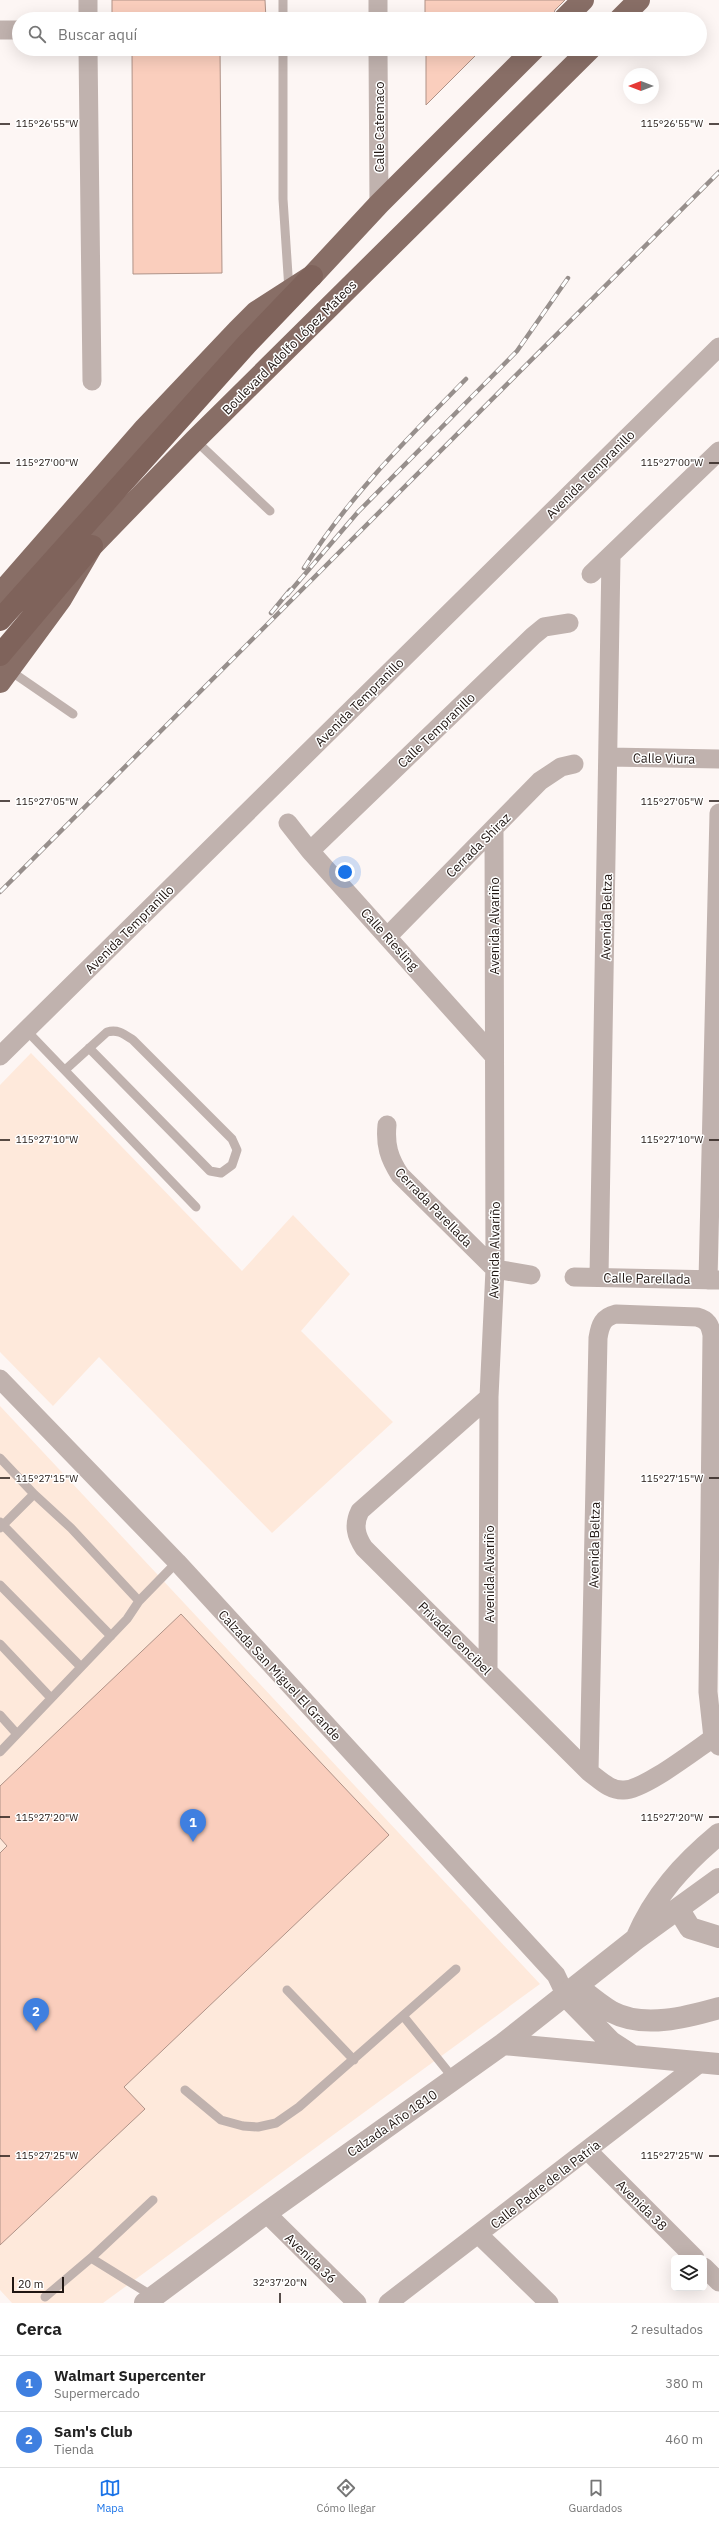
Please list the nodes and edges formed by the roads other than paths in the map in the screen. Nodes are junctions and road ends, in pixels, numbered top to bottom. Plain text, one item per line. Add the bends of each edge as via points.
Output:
1 (88, 0) edge
2 (283, 0) edge
3 (378, 0) edge
4 (639, 0) edge
5 (88, 12) edge
6 (283, 12) edge
7 (378, 12) edge
8 (627, 12) edge
9 (0, 30) edge
10 (12, 30) edge
11 (88, 56) edge
12 (283, 56) edge
13 (378, 56) edge
14 (527, 56) edge
15 (583, 56) edge
16 (379, 204) junction
17 (312, 276) junction
18 (289, 290) junction
19 (719, 348) edge
20 (92, 381) dead end
21 (195, 440) junction
22 (719, 451) edge
23 (270, 511) dead end
24 (610, 557) junction
25 (591, 574) dead end
26 (0, 594) edge
27 (0, 620) edge
28 (569, 623) dead end
29 (3, 669) edge
30 (73, 714) dead end
31 (609, 757) junction
32 (719, 759) edge
33 (574, 764) dead end
34 (719, 813) edge
35 (288, 823) dead end
36 (494, 829) junction
37 (310, 852) junction
38 (388, 936) junction
39 (26, 1030) junction
40 (89, 1048) junction
41 (493, 1055) junction
42 (0, 1056) edge
43 (64, 1070) junction
44 (387, 1125) dead end
45 (196, 1207) dead end
46 (495, 1269) junction
47 (531, 1275) dead end
48 (574, 1277) dead end
49 (599, 1277) junction
50 (713, 1280) edge
51 (0, 1379) edge
52 (490, 1397) junction
53 (0, 1458) edge
54 (34, 1494) junction
55 (1, 1525) edge
56 (177, 1562) junction
57 (0, 1585) edge
58 (139, 1601) junction
59 (111, 1636) junction
60 (0, 1644) edge
61 (81, 1667) junction
62 (488, 1671) junction
63 (51, 1698) junction
64 (0, 1715) edge
65 (716, 1730) edge
66 (17, 1734) junction
67 (0, 1752) edge
68 (590, 1772) junction
69 (719, 1834) edge
70 (719, 1879) edge
71 (679, 1910) junction
72 (719, 1937) edge
73 (636, 1939) junction
74 (456, 1969) dead end
75 (287, 1990) dead end
76 (571, 1991) junction
77 (719, 2008) edge
78 (404, 2017) junction
79 (503, 2044) junction
80 (634, 2056) junction
81 (354, 2060) junction
82 (710, 2063) edge
83 (454, 2079) junction
84 (185, 2090) dead end
85 (588, 2151) junction
86 (153, 2200) dead end
87 (266, 2214) junction
88 (479, 2235) junction
89 (692, 2255) edge
90 (91, 2258) junction
91 (707, 2270) edge
92 (719, 2282) edge
93 (45, 2297) dead end
94 (150, 2300) edge
95 (357, 2303) edge
96 (388, 2303) edge
97 (548, 2303) edge

1 - 5 street
2 - 6 lane
3 - 7 street
4 - 8 highway
9 - 10 street
11 - 20 street
12 - 18 lane via 284,199
13 - 16 street, Calle Catemaco
14 - 16 highway
15 - 21 highway, Boulevard Adolfo López Mateos
16 - 17 highway
17 - 18 highway
17 - 27 highway via 247,344
18 - 26 highway via 256,312 237,331 145,428
19 - 39 street, Avenida Tempranillo
21 - 23 lane
21 - 29 highway, Boulevard Adolfo López Mateos via 92,546
22 - 24 street
24 - 25 street
24 - 31 street, Avenida Beltza
28 - 37 street, Calle Tempranillo via 544,627 533,636
29 - 30 lane
31 - 32 street, Calle Viura
31 - 49 street, Avenida Beltza
33 - 36 street, Cerrada Shiraz via 561,767 546,777
34 - 50 street
35 - 37 street, Calle Riesling
36 - 38 street, Cerrada Shiraz
36 - 41 street, Avenida Alvariño
37 - 38 street, Calle Riesling
38 - 41 street, Calle Riesling
39 - 42 street, Avenida Tempranillo
39 - 43 lane
40 - 40 lane via 210,1171 221,1173 232,1165 236,1157 236,1145 133,1040 114,1030 107,1032
40 - 43 lane
41 - 46 street, Avenida Alvariño
43 - 45 lane
44 - 46 street, Cerrada Parellada via 387,1148 400,1175
46 - 47 street
46 - 52 street, Avenida Alvariño
48 - 49 street, Calle Parellada
49 - 50 street, Calle Parellada
51 - 56 street, Calzada San Miguel El Grande
52 - 62 street, Avenida Alvariño
52 - 62 street, Privada Cencibel via 368,1503 357,1518 356,1528 357,1538 364,1548
53 - 54 lane
54 - 55 lane
54 - 58 lane via 71,1528
55 - 59 lane
56 - 58 lane
56 - 76 street, Calzada San Miguel El Grande
57 - 61 lane
58 - 59 lane
59 - 61 lane
60 - 63 lane
61 - 63 lane
62 - 68 street, Privada Cencibel
63 - 66 lane
64 - 66 lane
65 - 68 street, Privada Cencibel via 640,1786 632,1789 607,1786
65 - 68 street, Avenida Beltza via 707,1657 712,1336 710,1326 705,1319 697,1317 616,1314 604,1320 598,1338
66 - 67 lane
69 - 73 street, Calzada Año 1810 via 671,1879 646,1915
70 - 71 street, Calzada Año 1810
71 - 72 street via 690,1928
71 - 73 street, Calzada Año 1810
73 - 76 street, Calzada Año 1810
74 - 78 lane
75 - 81 lane
76 - 77 street, Calzada San Miguel El Grande via 612,2012 639,2019 675,2018
76 - 79 street, Calzada Año 1810
76 - 80 street, Calzada San Miguel El Grande via 611,2042
78 - 81 lane
78 - 83 lane
79 - 80 street
79 - 83 street, Calzada Año 1810
80 - 82 street, Calzada San Miguel El Grande
81 - 84 lane via 299,2107 276,2123 258,2127 221,2120
82 - 85 street, Calle Padre de la Patria
83 - 87 street, Calzada Año 1810
85 - 88 street, Calle Padre de la Patria
85 - 89 street, Avenida 38
86 - 90 lane
87 - 94 street, Calzada Año 1810
87 - 95 street, Avenida 36
88 - 96 street, Calle Padre de la Patria
88 - 97 street
90 - 93 lane
90 - 94 lane
91 - 92 street

